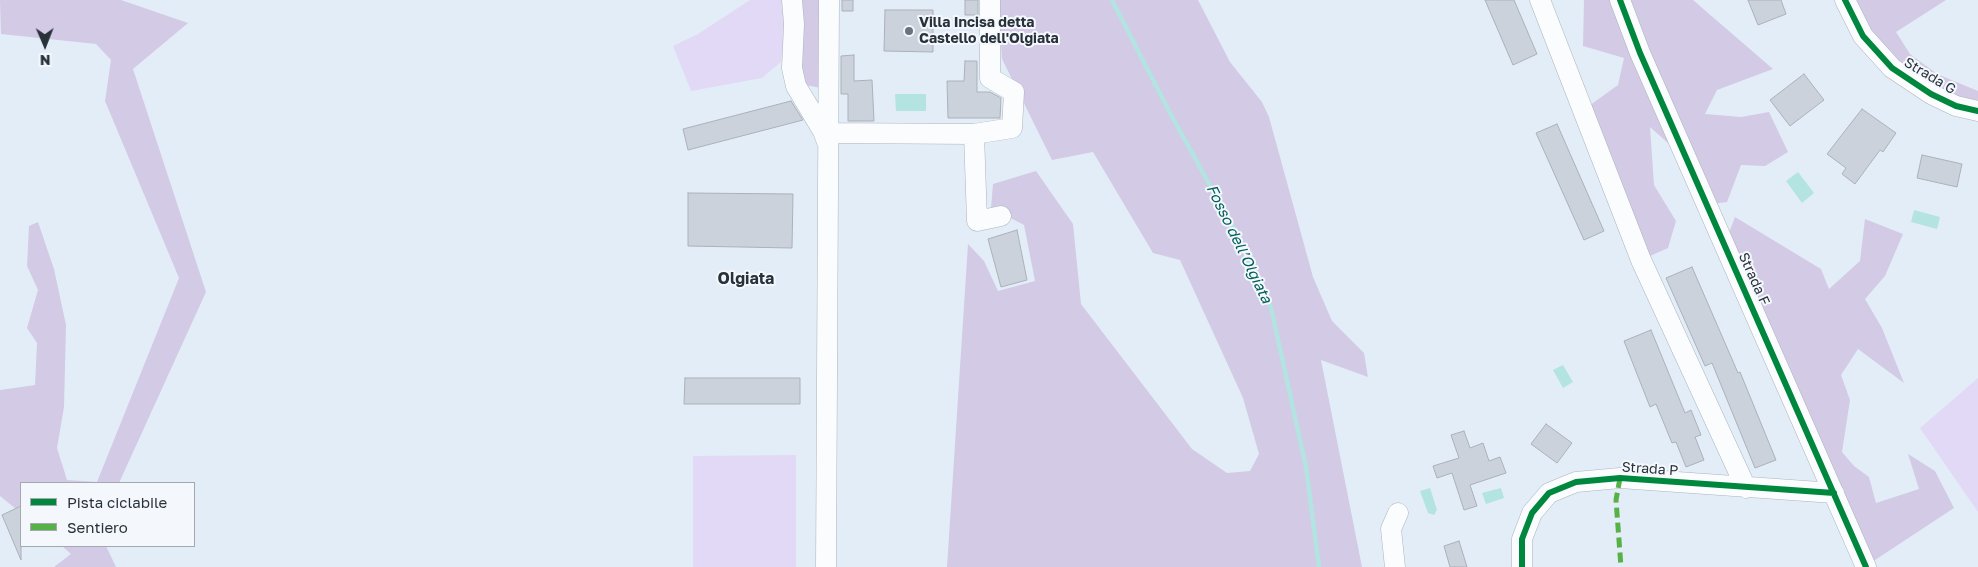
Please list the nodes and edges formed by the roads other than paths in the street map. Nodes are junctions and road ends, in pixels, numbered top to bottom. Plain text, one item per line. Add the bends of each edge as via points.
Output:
1 (792, 0) edge
2 (829, 0) edge
3 (990, 0) edge
4 (1540, 0) edge
5 (1620, 0) edge
6 (1845, 0) edge
7 (1978, 111) edge
8 (974, 134) junction
9 (828, 140) junction
10 (1001, 216) dead end
11 (1746, 488) junction
12 (1834, 494) junction
13 (1398, 513) dead end
14 (826, 567) edge
15 (1394, 567) edge
16 (1522, 567) edge
17 (1866, 567) edge

1 - 9 street via 792,68 796,86
2 - 9 street
3 - 8 street via 990,78 1014,92 1012,128
4 - 11 street via 1641,260
5 - 12 street, Strada F via 1640,53
6 - 7 street, Strada G via 1863,36 1892,68 1931,94 1956,106
8 - 9 street
8 - 10 street via 977,221
9 - 14 street
11 - 12 street, Strada P
11 - 16 street, Strada P via 1620,478 1564,485 1543,499 1527,521 1522,539
12 - 17 street, Strada F
13 - 15 street via 1391,529

